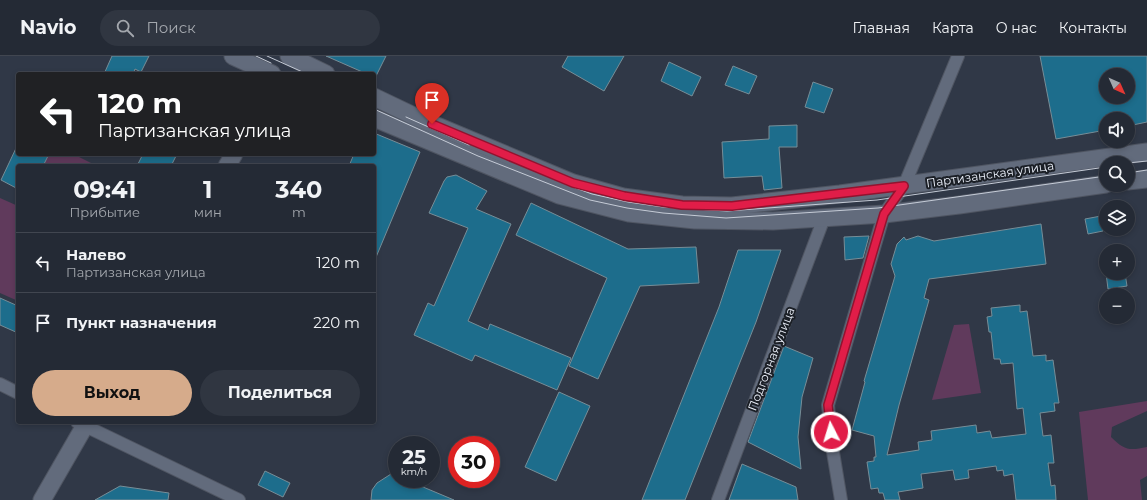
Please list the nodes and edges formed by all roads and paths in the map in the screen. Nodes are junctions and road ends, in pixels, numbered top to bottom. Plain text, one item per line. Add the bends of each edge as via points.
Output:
1 (233, 56) edge
2 (288, 56) edge
3 (958, 56) edge
4 (268, 72) edge
5 (278, 72) edge
6 (322, 72) edge
7 (376, 98) edge
8 (376, 119) edge
9 (1147, 152) edge
10 (1147, 179) edge
11 (1135, 180) edge
12 (1099, 185) edge
13 (904, 186) junction
14 (884, 214) junction
15 (824, 218) junction
16 (0, 384) edge
17 (16, 392) edge
18 (82, 424) edge
19 (85, 424) edge
20 (42, 500) edge
21 (239, 500) edge
22 (718, 500) edge
23 (841, 500) edge

1 - 4 street
2 - 5 street
2 - 6 street
3 - 13 street
7 - 13 street, Партизанская улица via 557,178 624,196 682,205 732,206
8 - 15 street via 559,195 629,213 695,220 773,221
9 - 13 street, Партизанская улица
10 - 11 street
12 - 14 street
13 - 14 street
14 - 15 street
14 - 23 street via 828,405
15 - 22 street, Подгорная улица
16 - 17 street
18 - 20 street
19 - 21 street

